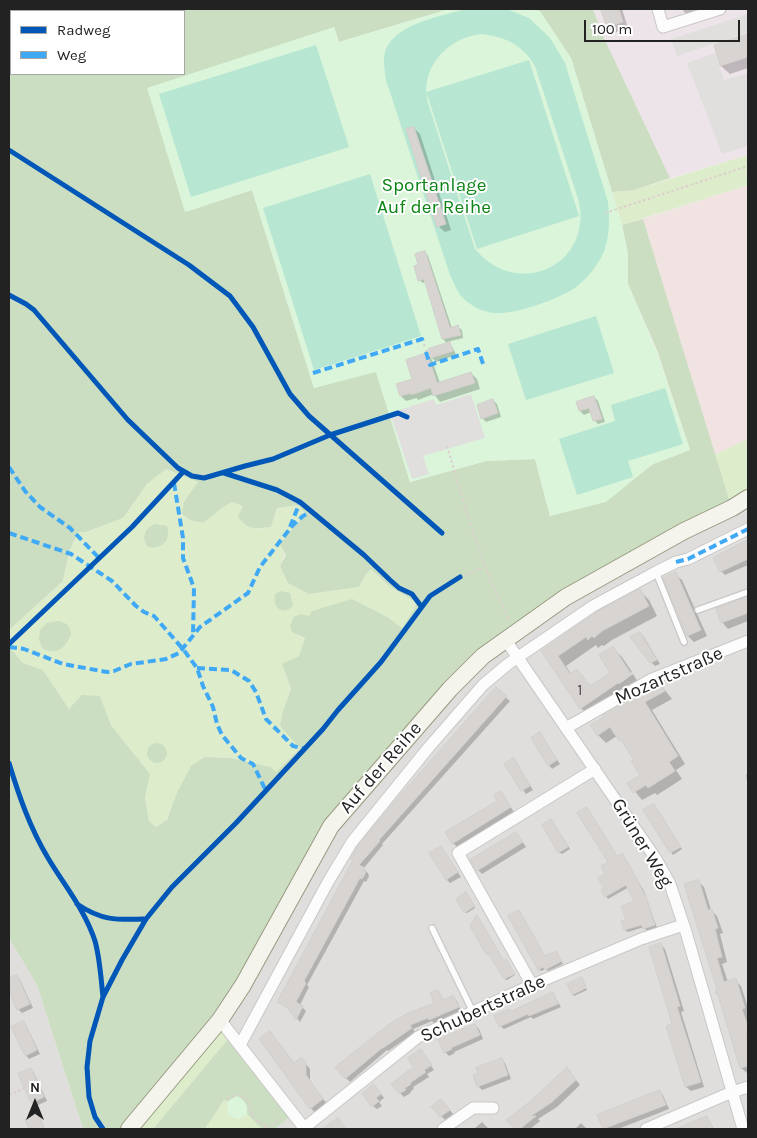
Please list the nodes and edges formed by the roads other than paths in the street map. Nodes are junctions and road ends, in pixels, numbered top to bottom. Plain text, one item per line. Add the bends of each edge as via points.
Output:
1 (658, 9) edge
2 (720, 9) edge
3 (748, 498) edge
4 (740, 506) edge
5 (748, 529) edge
6 (656, 572) junction
7 (748, 592) edge
8 (698, 610) dead end
9 (511, 636) junction
10 (748, 641) edge
11 (684, 642) dead end
12 (517, 658) junction
13 (566, 728) junction
14 (595, 769) junction
15 (683, 925) junction
16 (432, 928) dead end
17 (532, 984) junction
18 (473, 1012) junction
19 (220, 1020) junction
20 (240, 1045) junction
21 (748, 1087) edge
22 (732, 1092) junction
23 (493, 1108) dead end
24 (304, 1128) edge
25 (129, 1129) edge
26 (442, 1129) edge
27 (646, 1129) edge
28 (743, 1129) edge

1 - 2 street via 663,28
3 - 4 main road, Auf der Reihe
4 - 9 main road, Auf der Reihe via 684,531 574,593
5 - 6 street, Auf der Reihe
6 - 11 lane
6 - 12 street, Auf der Reihe via 593,606
7 - 8 lane
9 - 12 street, Grüner Weg
9 - 19 main road, Auf der Reihe via 483,656 450,689 331,826 243,985
10 - 13 street, Mozartstraße via 652,679
12 - 13 street, Grüner Weg
12 - 20 street, Auf der Reihe via 484,685 352,842
13 - 14 street, Grüner Weg
14 - 15 street, Grüner Weg via 656,859 670,884
14 - 17 street via 458,852
15 - 17 street, Schubertstraße
15 - 22 street, Grüner Weg
16 - 18 lane
17 - 18 street, Schubertstraße
18 - 24 street, Schubertstraße via 418,1037
19 - 20 street
19 - 25 main road, Auf der Reihe
20 - 24 street
21 - 22 street
22 - 27 street
22 - 28 street, Grüner Weg
23 - 26 street via 473,1108

